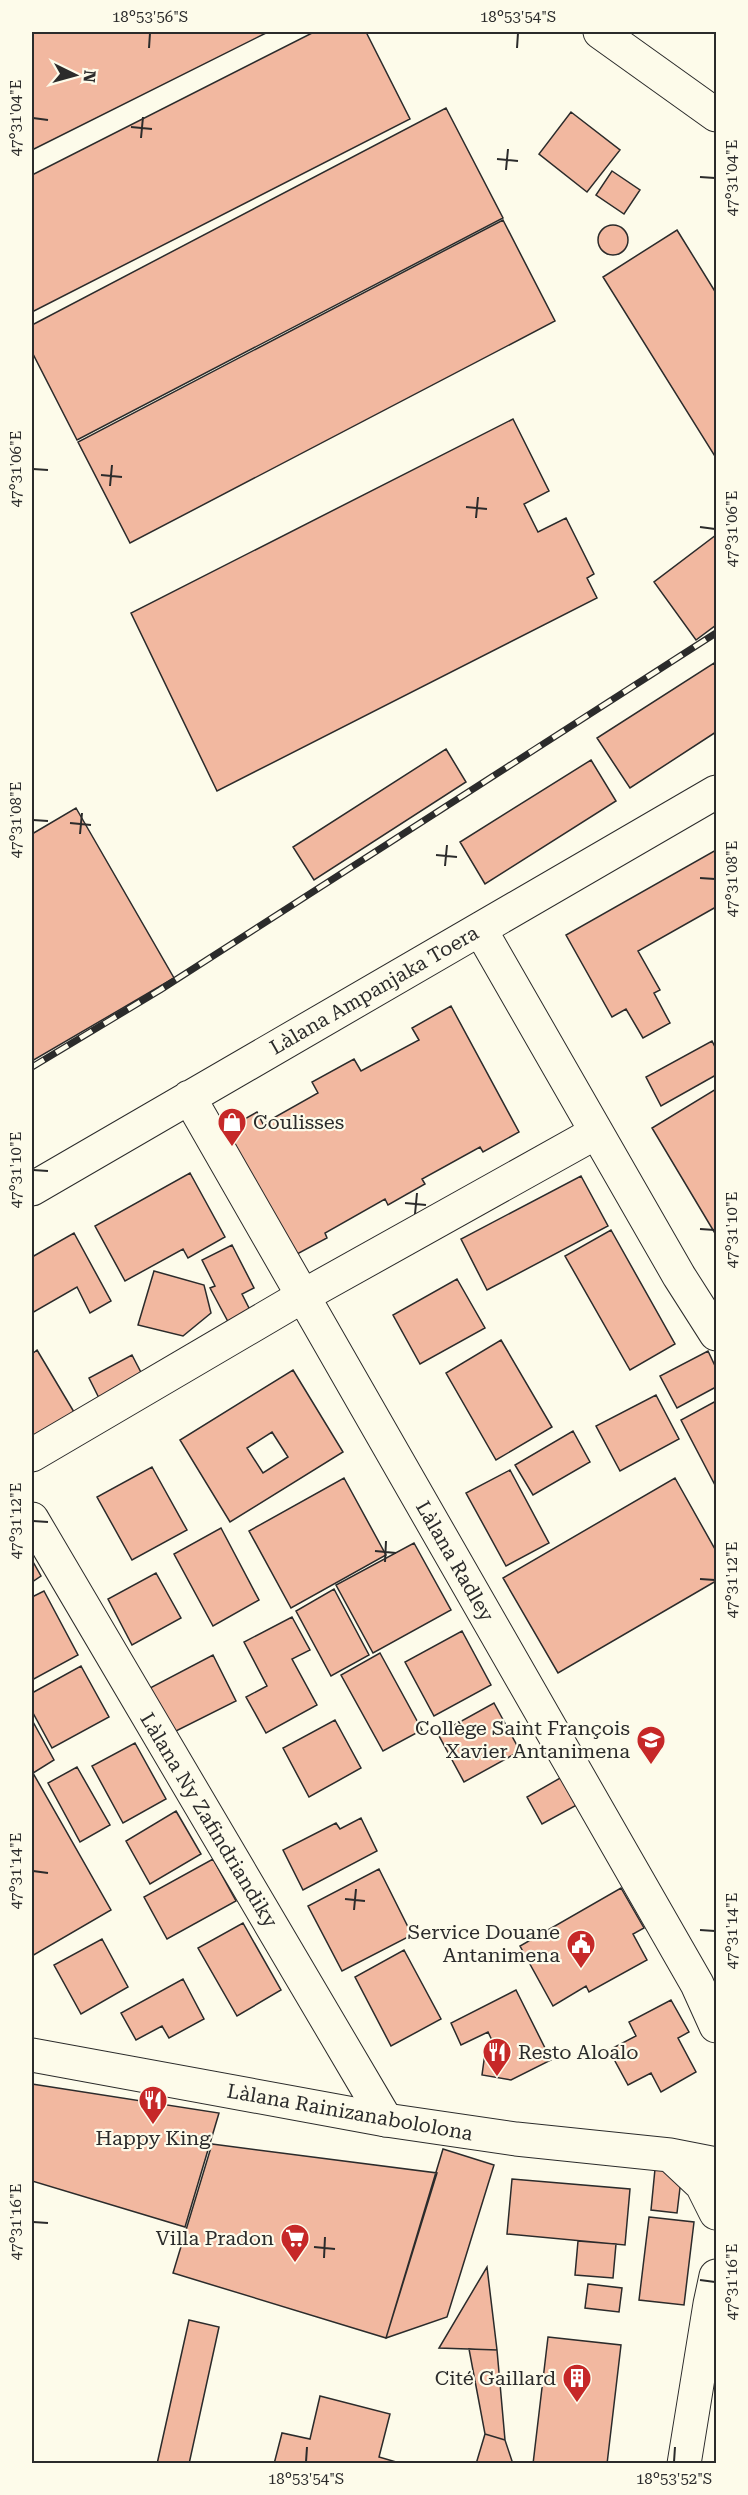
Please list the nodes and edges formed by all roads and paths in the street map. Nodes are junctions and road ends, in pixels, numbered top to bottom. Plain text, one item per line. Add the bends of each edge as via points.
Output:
1 (600, 32) edge
2 (717, 116) edge
3 (717, 792) edge
4 (480, 929) junction
5 (189, 1097) junction
6 (595, 1133) junction
7 (32, 1190) edge
8 (303, 1296) junction
9 (717, 1334) edge
10 (32, 1455) edge
11 (32, 1519) edge
12 (707, 1979) edge
13 (717, 2026) edge
14 (32, 2055) edge
15 (386, 2120) junction
16 (670, 2155) junction
17 (717, 2164) edge
18 (717, 2213) edge
19 (717, 2276) edge
20 (684, 2463) edge

1 - 2 main road
3 - 4 main road, Làlana Ampanjaka Toera
4 - 5 main road, Làlana Ampanjaka Toera
4 - 6 main road
5 - 7 main road, Làlana Ampanjaka Toera
5 - 8 main road, Làlana Radley
6 - 8 main road
6 - 9 main road
8 - 10 main road
8 - 12 main road, Làlana Radley
11 - 15 main road, Làlana Ny Zafindriandiky
12 - 13 main road, Làlana Radley
14 - 15 main road, Làlana Rainizanabololona
15 - 16 main road, Làlana Rainizanabololona via 527,2141
16 - 17 main road, Làlana Rainizanabololona
16 - 18 main road via 702,2185
19 - 20 main road

